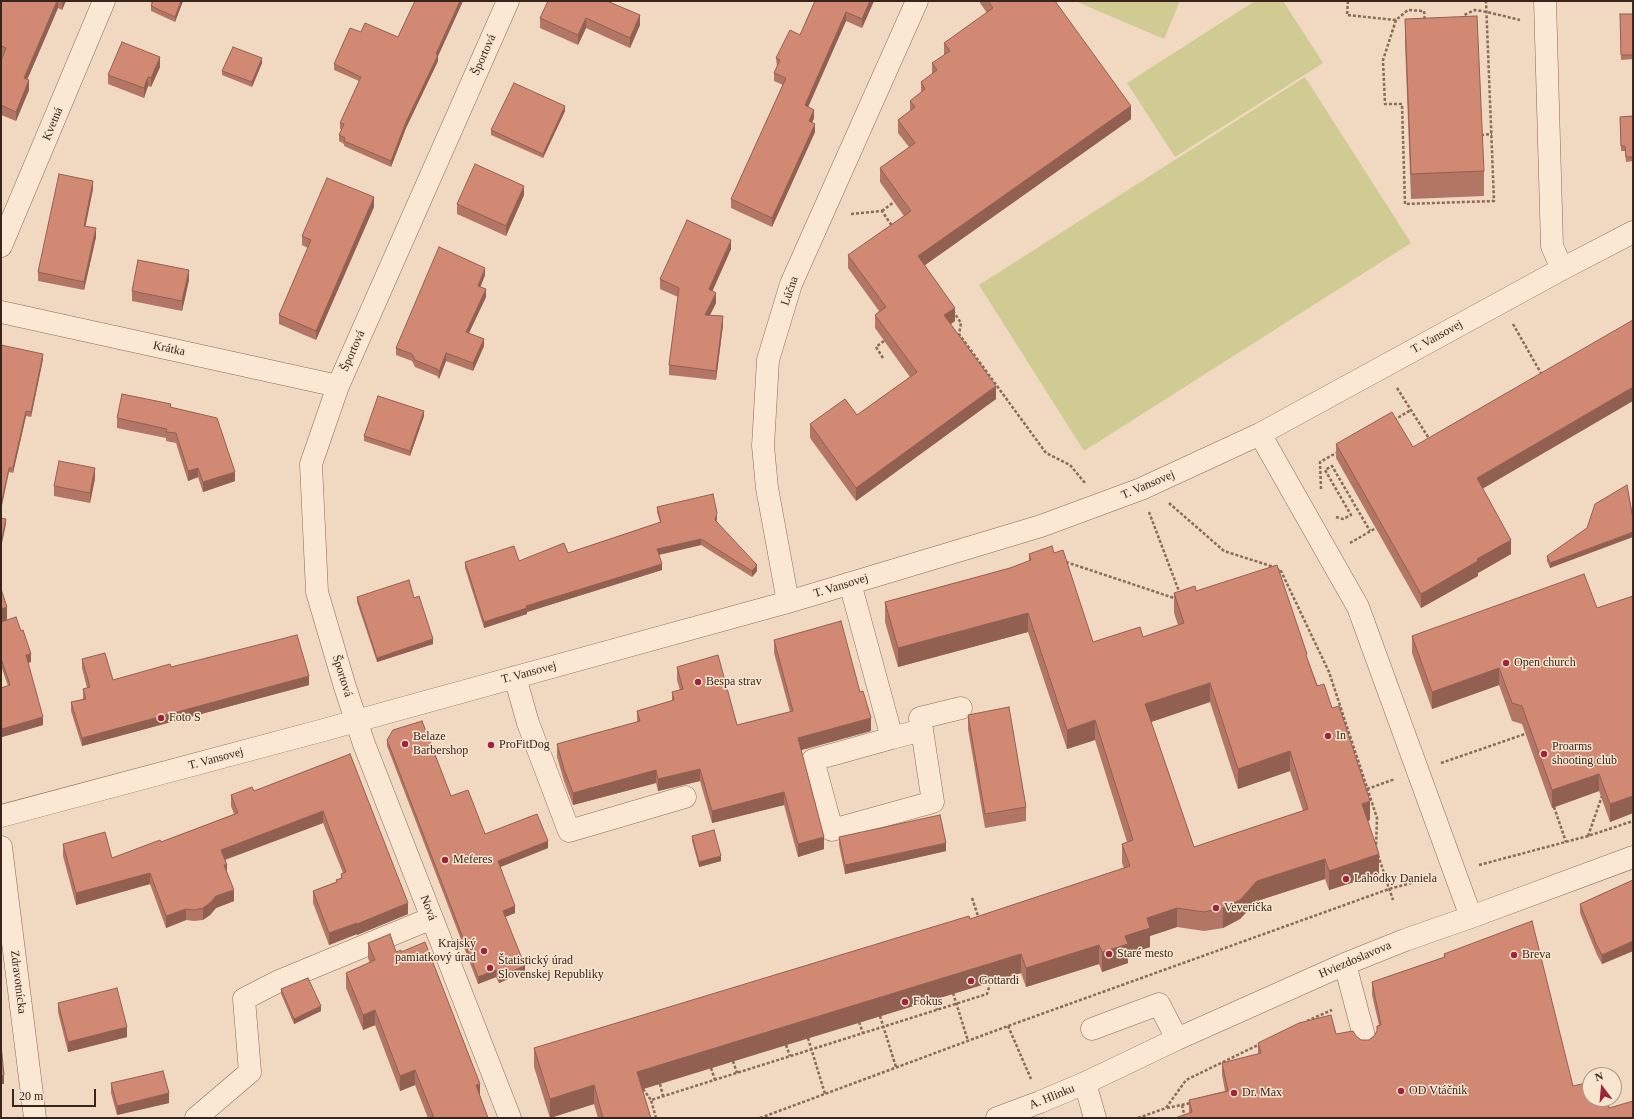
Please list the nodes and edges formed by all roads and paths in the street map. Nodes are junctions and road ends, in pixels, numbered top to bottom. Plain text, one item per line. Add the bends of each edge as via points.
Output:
1 (104, 1) edge
2 (508, 1) edge
3 (917, 1) edge
4 (1348, 1) edge
5 (1486, 1) edge
6 (1545, 1) edge
7 (1487, 12) junction
8 (1396, 20) junction
9 (1522, 20) dead end
10 (1460, 22) edge
11 (1425, 24) edge
12 (1492, 134) junction
13 (1481, 135) edge
14 (894, 202) edge
15 (826, 207) junction
16 (882, 211) junction
17 (895, 230) edge
18 (1633, 232) edge
19 (1, 246) edge
20 (1562, 269) junction
21 (1500, 303) junction
22 (952, 310) edge
23 (1, 312) edge
24 (884, 341) edge
25 (883, 358) dead end
26 (1384, 366) junction
27 (1545, 379) edge
28 (338, 386) junction
29 (1411, 410) junction
30 (1391, 421) edge
31 (1260, 434) junction
32 (1432, 444) edge
33 (1340, 451) edge
34 (1320, 462) dead end
35 (1086, 485) dead end
36 (1164, 499) dead end
37 (1147, 506) dead end
38 (1351, 515) dead end
39 (1376, 528) edge
40 (1370, 531) junction
41 (1357, 538) dead end
42 (1060, 560) edge
43 (1280, 569) junction
44 (1273, 572) edge
45 (850, 583) junction
46 (1181, 594) edge
47 (788, 602) junction
48 (1183, 602) edge
49 (515, 677) junction
50 (961, 708) dead end
51 (356, 721) junction
52 (922, 730) junction
53 (1525, 734) edge
54 (892, 738) junction
55 (1417, 771) junction
56 (1367, 789) junction
57 (1609, 794) edge
58 (685, 797) dead end
59 (1554, 808) edge
60 (1, 816) edge
61 (1633, 821) edge
62 (1588, 836) junction
63 (1566, 842) junction
64 (1, 847) edge
65 (1633, 857) edge
66 (1454, 872) junction
67 (1389, 889) junction
68 (972, 898) dead end
69 (1393, 900) dead end
70 (1471, 917) junction
71 (432, 918) junction
72 (979, 920) edge
73 (1345, 964) junction
74 (992, 975) edge
75 (953, 993) edge
76 (934, 999) edge
77 (1354, 999) junction
78 (956, 1004) junction
79 (937, 1010) junction
80 (880, 1016) edge
81 (859, 1022) edge
82 (1306, 1022) edge
83 (1008, 1026) junction
84 (884, 1027) junction
85 (1092, 1029) dead end
86 (863, 1033) junction
87 (808, 1038) edge
88 (1177, 1039) junction
89 (1365, 1040) edge
90 (968, 1041) junction
91 (1264, 1042) edge
92 (786, 1045) edge
93 (811, 1050) junction
94 (790, 1056) junction
95 (733, 1061) edge
96 (896, 1067) junction
97 (711, 1068) edge
98 (737, 1073) junction
99 (715, 1080) junction
100 (1033, 1082) dead end
101 (1085, 1083) junction
102 (660, 1084) edge
103 (643, 1089) edge
104 (825, 1094) junction
105 (663, 1096) junction
106 (651, 1100) junction
107 (1197, 1102) edge
108 (1182, 1105) junction
109 (1166, 1108) junction
110 (35, 1118) edge
111 (196, 1118) edge
112 (510, 1118) edge
113 (656, 1118) edge
114 (760, 1118) edge
115 (997, 1118) edge
116 (1095, 1118) edge
117 (1138, 1118) edge
118 (1185, 1118) edge

1 - 19 street, Kvetná
2 - 28 street, Športová
3 - 15 street, Lúčna
4 - 8 path via 1347,15
5 - 7 path
6 - 20 street via 1552,246
7 - 9 path
7 - 10 path via 1475,10 1464,15
7 - 12 path
8 - 11 path via 1408,10 1424,11
8 - 12 path via 1383,60 1385,104 1402,104 1405,204 1494,201
12 - 13 path
14 - 16 path
15 - 16 path via 843,215
15 - 47 street, Lúčna via 791,284 768,360 765,389 762,446
16 - 17 path
18 - 20 street, T. Vansovej
20 - 21 street, T. Vansovej
21 - 26 street, T. Vansovej
21 - 27 path
22 - 35 path via 961,323 959,334 1046,453 1070,466
23 - 28 street, Krátka
24 - 25 path via 876,347
26 - 29 path
26 - 31 street, T. Vansovej
28 - 51 street, Športová via 312,464 317,592
29 - 30 path
29 - 32 path
31 - 45 street, T. Vansovej via 1141,489 1041,526
31 - 55 street via 1358,607
33 - 34 path
36 - 43 path via 1224,551
37 - 46 path
38 - 40 path via 1325,470 1332,466
39 - 40 path
40 - 41 path
42 - 48 path
43 - 44 path
43 - 56 path via 1328,672
45 - 47 street, T. Vansovej
45 - 54 street
47 - 49 street, T. Vansovej
49 - 51 street, T. Vansovej
49 - 58 street via 528,723 569,831
50 - 52 street via 920,718
51 - 60 street, T. Vansovej
51 - 71 street, Nová
52 - 54 street
52 - 54 street via 933,802 832,830 813,760
53 - 55 path
55 - 56 path
55 - 66 street
56 - 67 path via 1376,818 1376,848
57 - 62 path via 1602,796
59 - 63 path
61 - 62 path
62 - 63 path
63 - 66 path
64 - 110 street, Zdravotnícka
65 - 70 street, Hviezdoslavova
66 - 67 path
66 - 70 street
67 - 69 path
67 - 83 path
68 - 72 path
70 - 73 street, Hviezdoslavova
71 - 111 street via 276,982 244,999 250,1072
71 - 112 street, Nová
73 - 77 street
73 - 88 street, Hviezdoslavova
74 - 78 path via 987,994
75 - 78 path
76 - 79 path
77 - 82 path
77 - 89 street
78 - 79 path
78 - 90 path
79 - 84 path
80 - 84 path
81 - 86 path
83 - 90 path
83 - 100 path
84 - 86 path
84 - 96 path
85 - 88 street via 1159,1004
86 - 93 path
87 - 93 path
88 - 101 street, Hviezdoslavova
90 - 96 path
91 - 109 path via 1186,1080
92 - 94 path
93 - 94 path
93 - 104 path
94 - 98 path
95 - 98 path
96 - 104 path
97 - 99 path
98 - 99 path
99 - 105 path
101 - 115 street, A. Hlinku
101 - 116 street
102 - 105 path
103 - 106 path
104 - 114 path
105 - 106 path
106 - 113 path
107 - 108 path
108 - 109 path
108 - 118 path
109 - 117 path

